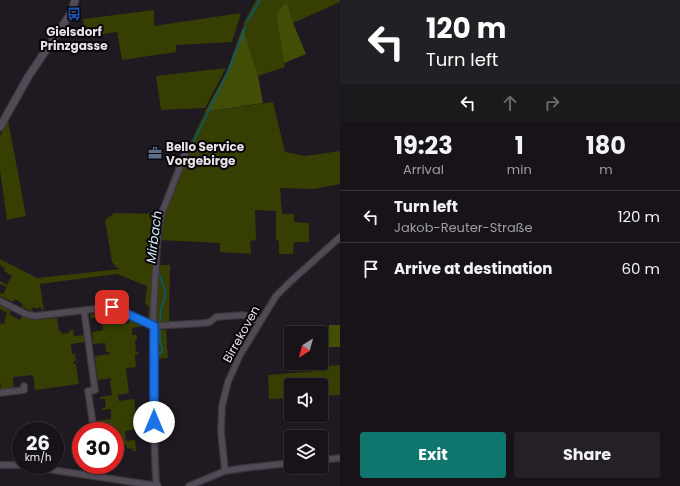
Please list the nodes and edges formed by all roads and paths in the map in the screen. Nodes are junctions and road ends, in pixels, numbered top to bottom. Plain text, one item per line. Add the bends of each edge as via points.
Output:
1 (75, 0) edge
2 (0, 127) edge
3 (187, 149) dead end
4 (340, 236) edge
5 (0, 301) edge
6 (84, 310) junction
7 (259, 322) junction
8 (154, 326) junction
9 (24, 386) dead end
10 (0, 393) edge
11 (93, 422) edge
12 (340, 458) edge
13 (328, 459) edge
14 (284, 464) edge
15 (0, 465) edge
16 (225, 471) junction
17 (154, 486) edge
18 (158, 486) edge
19 (189, 486) edge

1 - 2 street via 71,13 28,77
3 - 8 street via 161,218 154,294
4 - 7 street, Birrekoven via 276,296
5 - 6 street via 34,316
6 - 8 street via 110,307
6 - 11 street via 95,390 88,391
7 - 8 street via 243,315 216,317 205,323
7 - 16 street, Birrekoven via 232,371 224,398 221,432
8 - 18 street via 154,437
9 - 10 street via 24,390
12 - 13 street
14 - 16 street
15 - 17 street via 33,467
16 - 19 street

